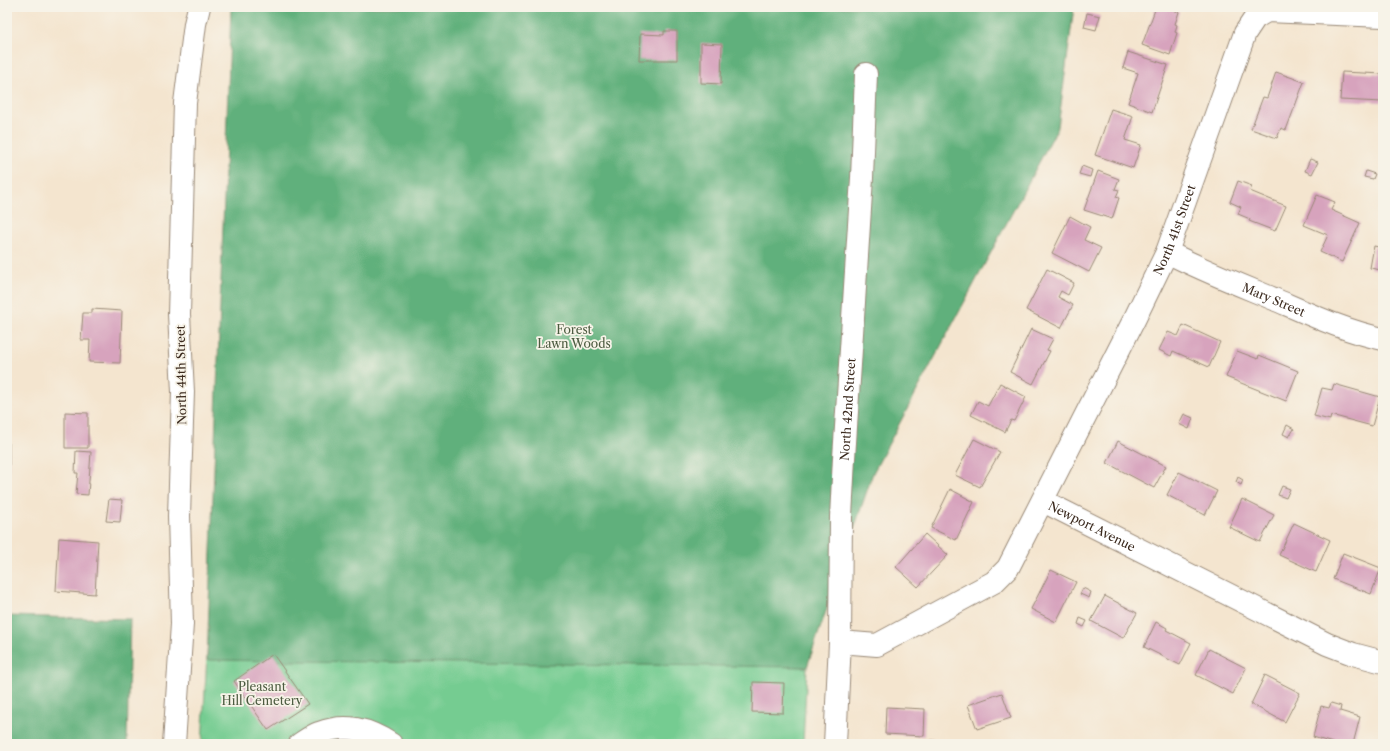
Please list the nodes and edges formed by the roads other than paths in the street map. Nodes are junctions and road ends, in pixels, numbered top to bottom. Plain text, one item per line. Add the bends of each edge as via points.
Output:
1 (199, 7) edge
2 (1327, 10) edge
3 (1383, 16) edge
4 (866, 74) dead end
5 (1167, 252) junction
6 (1383, 339) edge
7 (1043, 501) junction
8 (840, 642) junction
9 (1383, 662) edge
10 (174, 744) edge
11 (300, 744) edge
12 (391, 744) edge
13 (835, 744) edge

1 - 10 street, North 44th Street via 185,103 179,314 183,392 179,516 182,624
2 - 3 street, North 41st Street
2 - 5 street, North 41st Street via 1267,11 1255,18 1245,34
4 - 8 street, North 42nd Street via 841,517
5 - 6 street, Mary Street via 1331,324
5 - 7 street, North 41st Street
7 - 8 street, Newport Avenue via 1008,568 994,582 878,645
7 - 9 street, Newport Avenue via 1328,644
8 - 13 street, North 42nd Street
11 - 12 street via 318,733 348,728 377,735

